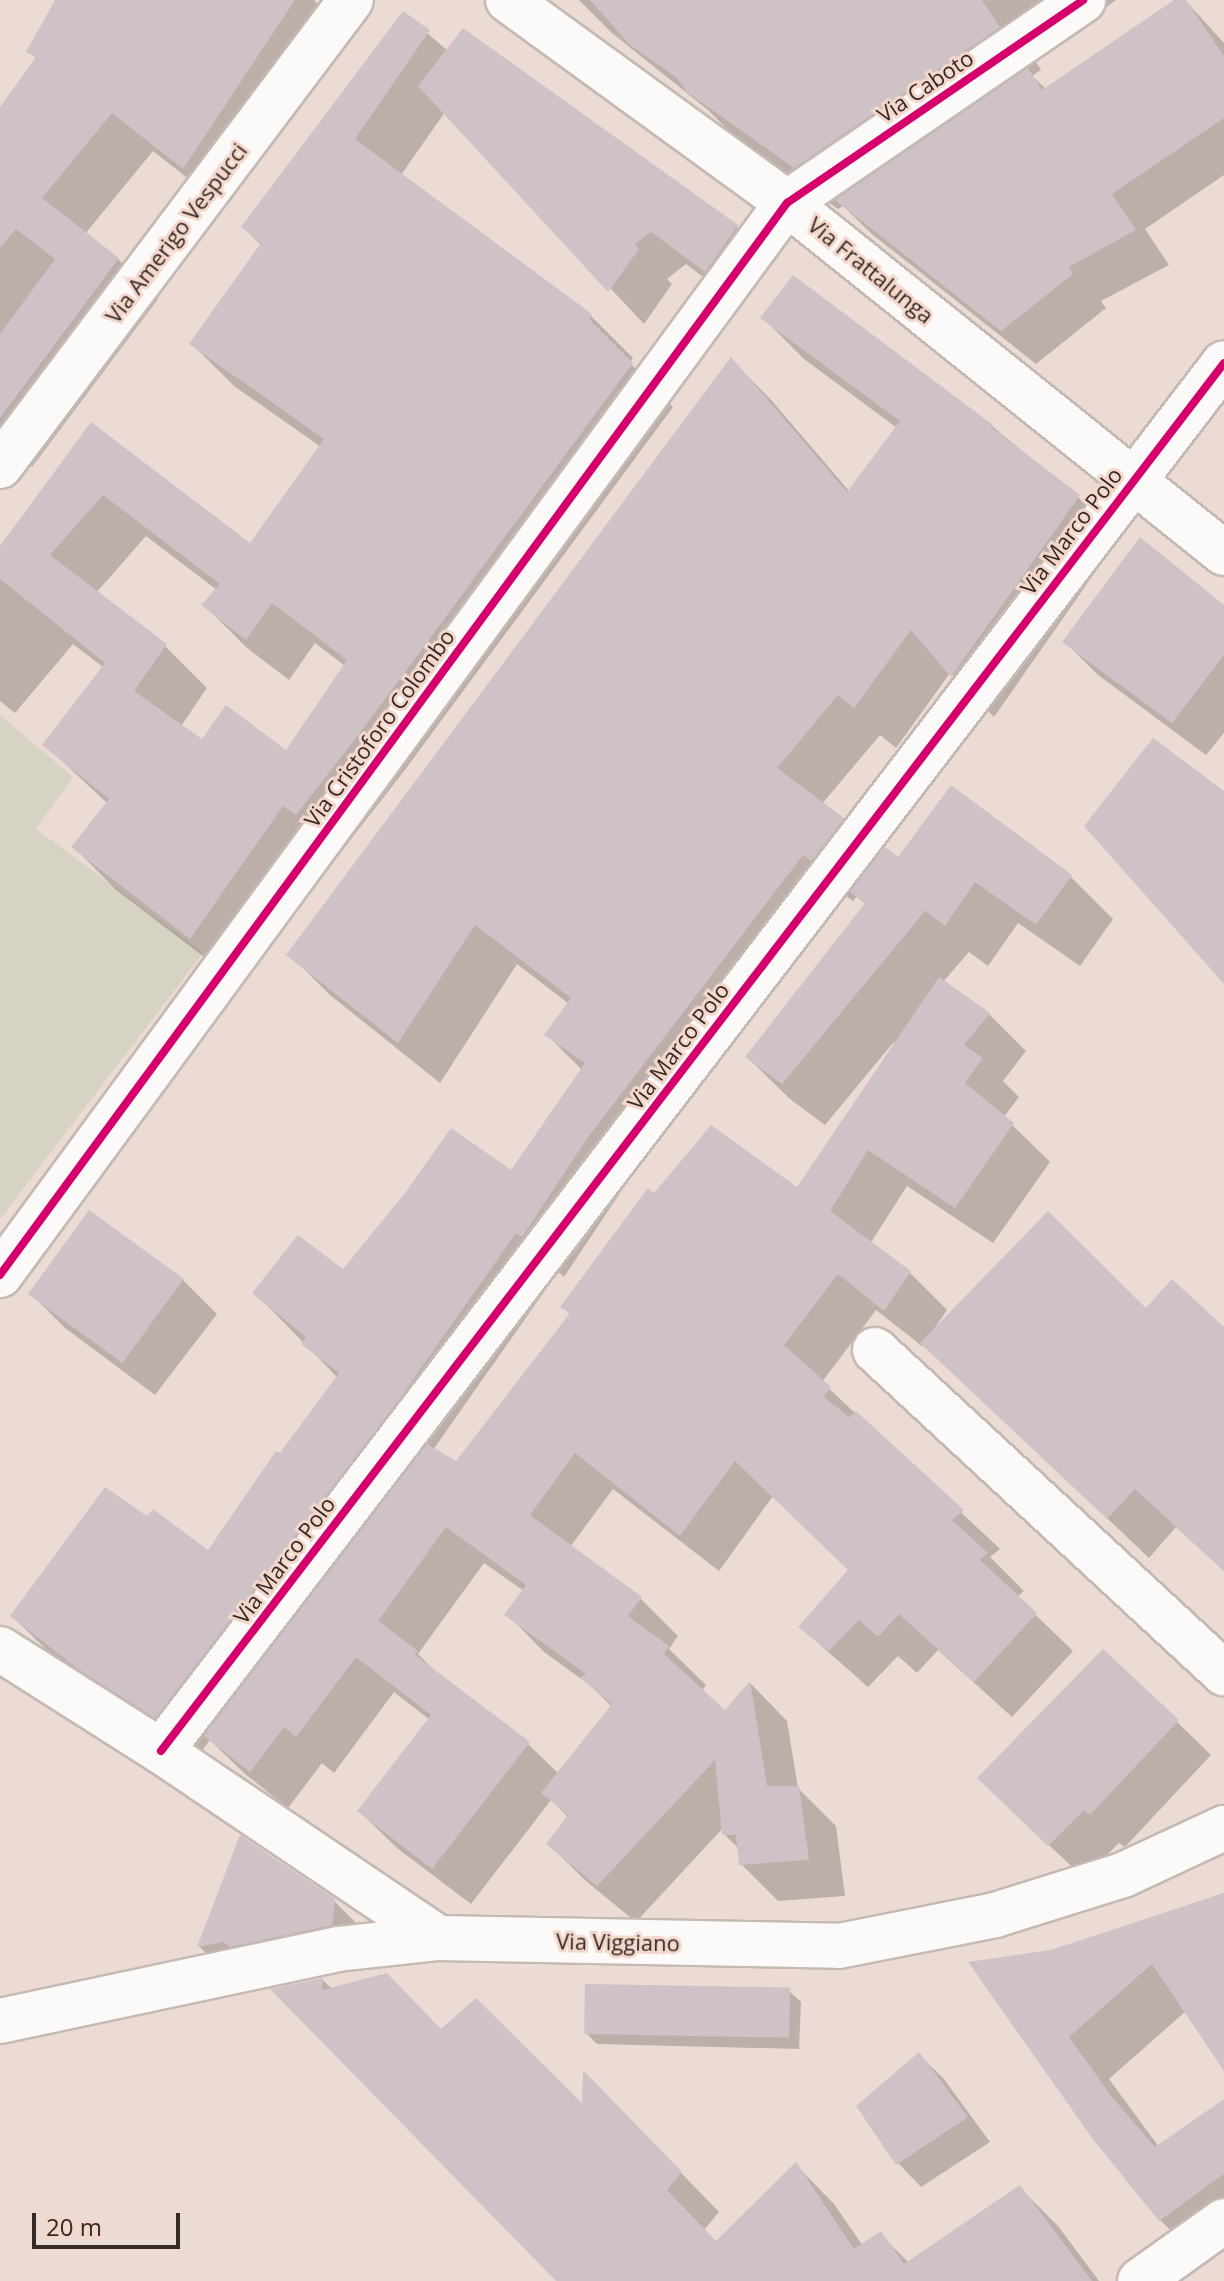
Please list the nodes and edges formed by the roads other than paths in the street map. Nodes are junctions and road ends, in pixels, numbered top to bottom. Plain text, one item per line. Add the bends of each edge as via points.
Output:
1 (351, 0) edge
2 (508, 0) edge
3 (1083, 0) edge
4 (787, 203) junction
5 (1224, 363) edge
6 (0, 466) edge
7 (1132, 481) junction
8 (1224, 553) edge
9 (0, 1275) edge
10 (875, 1350) dead end
11 (0, 1649) edge
12 (1224, 1673) edge
13 (161, 1751) junction
14 (1224, 1828) edge
15 (438, 1938) junction
16 (0, 2021) edge
17 (1224, 2221) edge
18 (1140, 2281) edge

1 - 6 street, Via Amerigo Vespucci
2 - 4 street, Via Frattalunga
3 - 4 street, Via Caboto
4 - 7 street, Via Frattalunga
4 - 9 street, Via Cristoforo Colombo
5 - 7 street, Via Marco Polo
7 - 8 street, Via Frattalunga
7 - 13 street, Via Marco Polo
10 - 12 street
11 - 13 street
13 - 15 street
14 - 15 street, Via Viggiano via 1123,1875 995,1915 839,1946
15 - 16 street, Via Viggiano via 338,1949
17 - 18 street

